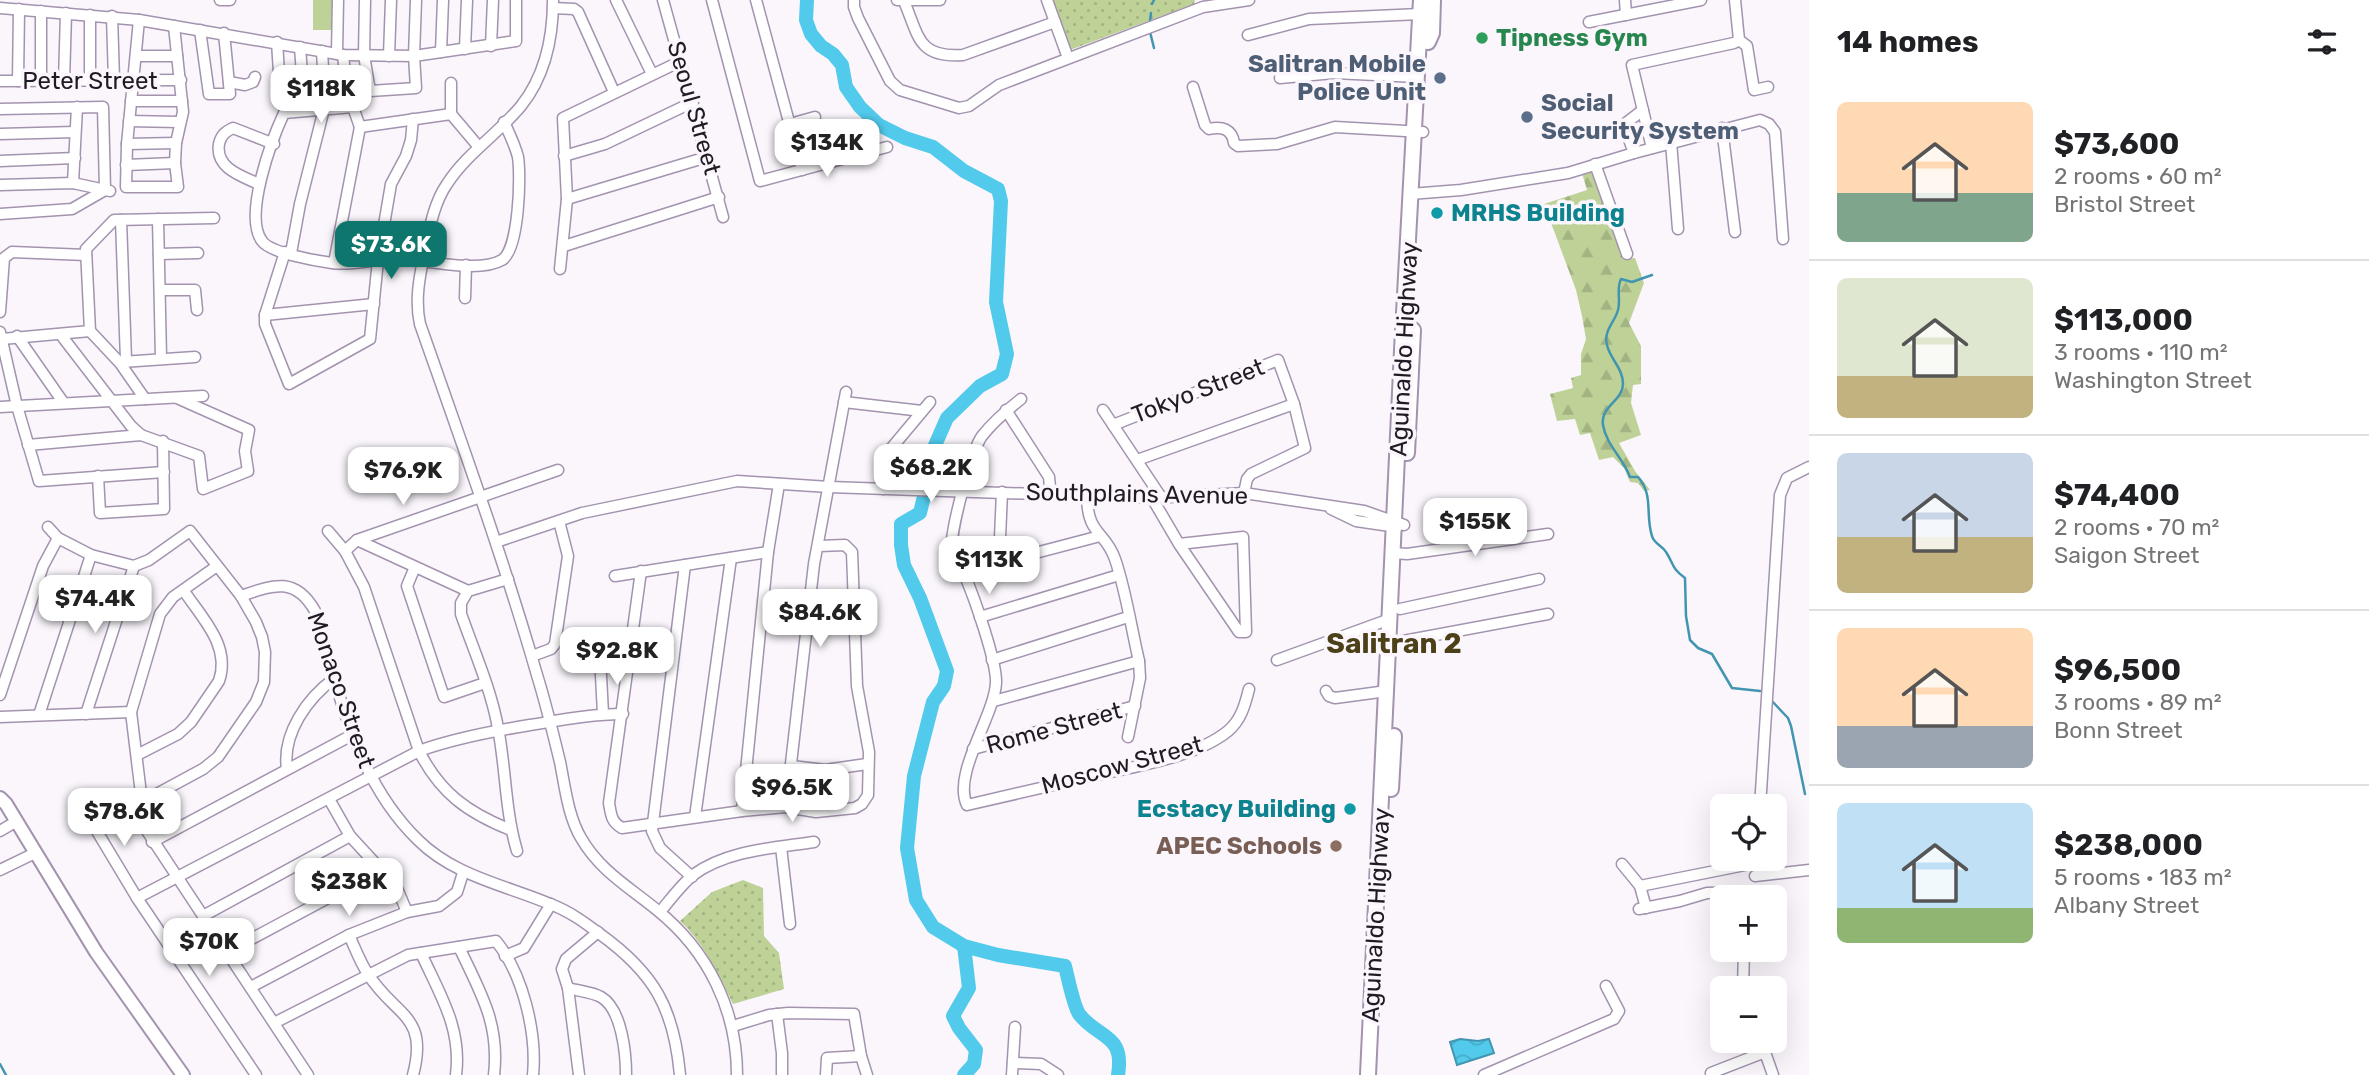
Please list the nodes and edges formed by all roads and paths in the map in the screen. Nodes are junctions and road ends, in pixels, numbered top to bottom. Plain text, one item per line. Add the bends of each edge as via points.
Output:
1 (338, 0) edge
2 (365, 0) edge
3 (391, 0) edge
4 (415, 0) edge
5 (443, 0) edge
6 (467, 0) edge
7 (493, 0) edge
8 (516, 0) edge
9 (617, 0) edge
10 (663, 0) edge
11 (712, 0) edge
12 (756, 0) edge
13 (854, 0) edge
14 (940, 0) edge
15 (1047, 0) edge
16 (1250, 0) edge
17 (1431, 0) edge
18 (1625, 0) edge
19 (1701, 0) edge
20 (1735, 0) edge
21 (900, 1) edge
22 (1202, 3) edge
23 (553, 4) edge
24 (1421, 7) edge
25 (0, 8) edge
26 (19, 9) junction
27 (41, 11) junction
28 (66, 13) junction
29 (90, 15) junction
30 (1626, 15) junction
31 (112, 16) junction
32 (139, 20) junction
33 (1055, 22) junction
34 (1589, 22) dead end
35 (174, 26) junction
36 (200, 30) junction
37 (224, 33) junction
38 (1248, 35) dead end
39 (1739, 40) junction
40 (277, 42) junction
41 (491, 46) junction
42 (300, 47) junction
43 (465, 49) junction
44 (322, 51) junction
45 (441, 52) junction
46 (340, 54) junction
47 (364, 55) junction
48 (137, 56) junction
49 (177, 56) junction
50 (389, 56) junction
51 (414, 56) junction
52 (1068, 58) junction
53 (681, 61) junction
54 (652, 74) junction
55 (255, 77) dead end
56 (1417, 77) junction
57 (1280, 78) dead end
58 (90, 80) junction
59 (114, 80) junction
60 (133, 80) junction
61 (181, 80) junction
62 (0, 81) edge
63 (18, 81) junction
64 (41, 81) junction
65 (64, 81) junction
66 (229, 82) junction
67 (346, 83) dead end
68 (451, 83) dead end
69 (324, 86) dead end
70 (1193, 87) dead end
71 (1768, 87) dead end
72 (280, 88) dead end
73 (303, 88) dead end
74 (614, 92) junction
75 (131, 101) junction
76 (182, 101) junction
77 (693, 102) junction
78 (77, 107) junction
79 (0, 109) edge
80 (324, 109) junction
81 (1643, 110) junction
82 (451, 114) junction
83 (815, 117) dead end
84 (413, 119) junction
85 (129, 121) junction
86 (179, 122) junction
87 (504, 122) junction
88 (790, 124) junction
89 (360, 127) junction
90 (1722, 128) junction
91 (75, 132) junction
92 (1419, 132) junction
93 (0, 134) edge
94 (1671, 142) junction
95 (176, 143) junction
96 (127, 144) junction
97 (274, 144) junction
98 (478, 146) junction
99 (887, 147) dead end
100 (1652, 148) junction
101 (1634, 153) junction
102 (564, 156) junction
103 (707, 157) junction
104 (75, 158) junction
105 (0, 161) edge
106 (175, 163) junction
107 (1595, 164) junction
108 (126, 165) junction
109 (802, 170) junction
110 (74, 183) junction
111 (259, 184) junction
112 (0, 186) edge
113 (108, 190) junction
114 (1415, 194) junction
115 (719, 197) junction
116 (568, 199) junction
117 (0, 214) edge
118 (723, 217) dead end
119 (214, 218) dead end
120 (158, 219) junction
121 (121, 220) junction
122 (1678, 229) dead end
123 (1735, 232) dead end
124 (1783, 239) dead end
125 (564, 246) junction
126 (198, 253) dead end
127 (288, 253) junction
128 (159, 254) junction
129 (1627, 254) dead end
130 (86, 255) junction
131 (378, 260) junction
132 (423, 260) junction
133 (334, 263) junction
134 (466, 265) junction
135 (560, 270) dead end
136 (160, 290) junction
137 (465, 298) dead end
138 (374, 304) junction
139 (197, 310) dead end
140 (0, 312) edge
141 (265, 315) junction
142 (90, 331) junction
143 (1, 335) edge
144 (61, 335) junction
145 (17, 336) junction
146 (195, 357) dead end
147 (161, 358) junction
148 (123, 361) junction
149 (203, 396) dead end
150 (177, 398) junction
151 (145, 399) junction
152 (1021, 399) dead end
153 (111, 401) junction
154 (63, 402) junction
155 (930, 402) dead end
156 (1294, 404) junction
157 (17, 406) junction
158 (0, 407) edge
159 (1006, 410) junction
160 (1103, 410) dead end
161 (922, 411) junction
162 (1113, 425) junction
163 (141, 435) junction
164 (163, 441) junction
165 (28, 445) junction
166 (1137, 460) junction
167 (1809, 467) edge
168 (558, 470) dead end
169 (164, 472) junction
170 (99, 476) junction
171 (779, 484) junction
172 (829, 487) junction
173 (883, 489) junction
174 (963, 490) junction
175 (1002, 492) junction
176 (1244, 493) junction
177 (1046, 494) junction
178 (481, 495) junction
179 (1087, 495) junction
180 (1156, 497) junction
181 (559, 521) junction
182 (1398, 524) junction
183 (48, 527) dead end
184 (328, 531) dead end
185 (1548, 534) dead end
186 (1100, 536) junction
187 (58, 538) junction
188 (357, 540) junction
189 (496, 542) junction
190 (1179, 544) junction
191 (819, 546) junction
192 (345, 551) junction
193 (768, 552) junction
194 (1398, 553) junction
195 (91, 555) junction
196 (731, 558) junction
197 (999, 561) junction
198 (685, 565) junction
199 (134, 566) junction
200 (217, 566) junction
201 (415, 567) junction
202 (641, 571) junction
203 (963, 572) junction
204 (1119, 575) junction
205 (615, 576) dead end
206 (508, 579) junction
207 (1539, 579) dead end
208 (184, 591) junction
209 (468, 591) junction
210 (241, 596) junction
211 (1395, 614) junction
212 (1548, 614) dead end
213 (980, 617) junction
214 (1128, 617) junction
215 (1398, 642) junction
216 (532, 656) junction
217 (629, 657) junction
218 (992, 660) junction
219 (1278, 660) dead end
220 (1139, 661) junction
221 (335, 678) junction
222 (485, 683) junction
223 (1249, 689) dead end
224 (1326, 691) dead end
225 (1387, 691) junction
226 (0, 695) edge
227 (993, 701) junction
228 (1135, 706) junction
229 (131, 712) junction
230 (86, 714) junction
231 (603, 714) junction
232 (623, 714) junction
233 (39, 715) junction
234 (0, 716) edge
235 (551, 722) junction
236 (499, 730) junction
237 (352, 736) junction
238 (1128, 737) dead end
239 (973, 749) junction
240 (419, 751) junction
241 (137, 755) junction
242 (867, 764) junction
243 (792, 766) junction
244 (287, 769) junction
245 (371, 778) junction
246 (1761, 794) edge
247 (0, 798) edge
248 (328, 799) junction
249 (142, 802) junction
250 (786, 807) junction
251 (742, 811) junction
252 (86, 813) dead end
253 (695, 817) junction
254 (17, 821) junction
255 (652, 823) junction
256 (511, 830) junction
257 (0, 831) edge
258 (351, 836) junction
259 (152, 842) junction
260 (814, 842) dead end
261 (781, 847) junction
262 (517, 851) dead end
263 (35, 853) junction
264 (1622, 864) dead end
265 (382, 869) junction
266 (0, 870) edge
267 (1809, 870) edge
268 (1710, 871) edge
269 (1755, 871) edge
270 (463, 873) junction
271 (1755, 876) junction
272 (177, 877) junction
273 (692, 877) junction
274 (1754, 885) edge
275 (1640, 886) junction
276 (1710, 893) edge
277 (137, 898) junction
278 (551, 904) junction
279 (407, 912) junction
280 (660, 912) junction
281 (203, 916) junction
282 (790, 924) dead end
283 (598, 932) junction
284 (349, 935) junction
285 (459, 947) junction
286 (227, 952) junction
287 (421, 953) junction
288 (505, 956) junction
289 (368, 974) junction
290 (1606, 986) dead end
291 (251, 988) junction
292 (568, 988) junction
293 (778, 1014) junction
294 (274, 1023) junction
295 (733, 1026) junction
296 (1015, 1027) dead end
297 (1762, 1053) edge
298 (1765, 1053) edge
299 (861, 1056) junction
300 (1013, 1063) junction
301 (1711, 1073) dead end
302 (183, 1075) edge
303 (256, 1075) edge
304 (308, 1075) edge
305 (413, 1075) edge
306 (456, 1075) edge
307 (494, 1075) edge
308 (533, 1075) edge
309 (579, 1075) edge
310 (625, 1075) edge
311 (680, 1075) edge
312 (737, 1075) edge
313 (782, 1075) edge
314 (826, 1075) edge
315 (867, 1075) edge
316 (1012, 1075) edge
317 (1058, 1075) edge
318 (1368, 1075) edge
319 (1378, 1075) edge
320 (1484, 1075) edge
321 (1773, 1075) edge

1 - 46 street
2 - 47 street
3 - 50 street
4 - 51 street
5 - 45 street
6 - 43 street
7 - 41 street
8 - 41 street via 516,41
9 - 54 street
10 - 53 street, Seoul Street
11 - 109 street via 760,181
12 - 88 street
13 - 52 street via 858,18 890,81 900,90 928,100 958,108 969,106 999,85
14 - 21 street
15 - 33 street
16 - 22 street
17 - 92 highway, Aguinaldo Highway
18 - 30 street
19 - 30 street
20 - 39 street
21 - 33 street via 922,45 948,56
22 - 52 street
23 - 74 street via 578,12
23 - 87 street via 552,32 540,74 520,107
24 - 38 street via 1309,19
24 - 56 highway, Aguinaldo Highway
25 - 26 street
26 - 27 street
26 - 63 street
27 - 28 street
27 - 64 street
28 - 29 street
28 - 65 street
29 - 31 street
29 - 58 street
30 - 34 street
31 - 32 street
31 - 59 street
32 - 35 street
32 - 48 street
33 - 52 street
35 - 36 street
35 - 49 street
36 - 37 street
36 - 66 street via 209,94 230,94
37 - 40 street
37 - 66 street
39 - 71 street via 1747,46 1754,90
39 - 81 street via 1632,65
40 - 42 street
40 - 72 street
41 - 43 street
42 - 44 street
42 - 73 street
43 - 45 street
44 - 46 street
44 - 69 street
45 - 51 street
46 - 47 street
46 - 67 street
47 - 50 street
47 - 51 street via 370,91 416,88
48 - 49 street
48 - 60 street
49 - 61 street
50 - 51 street
53 - 54 street
53 - 77 street, Seoul Street
54 - 74 street
55 - 66 street via 249,85
56 - 57 street via 1334,73
56 - 92 highway, Aguinaldo Highway
58 - 59 street, Peter Street
58 - 65 street, Peter Street
59 - 60 street, Peter Street
60 - 61 street, Peter Street
60 - 75 street
61 - 76 street
62 - 63 street, Peter Street
63 - 64 street, Peter Street
64 - 65 street, Peter Street
68 - 82 street
70 - 92 street via 1205,125 1226,128 1238,146 1277,144 1335,127
74 - 102 street via 563,118
75 - 76 street
75 - 85 street
76 - 86 street
77 - 102 street via 605,144
77 - 103 street, Seoul Street
78 - 79 street
78 - 91 street
78 - 113 street via 103,107
80 - 89 street via 354,107
80 - 97 street via 284,113
80 - 127 street
81 - 100 street
81 - 101 street via 1626,123
82 - 84 street
82 - 98 street
83 - 88 street
84 - 89 street
84 - 131 street via 411,140 391,184
85 - 86 street
85 - 96 street
86 - 95 street
87 - 98 street
87 - 134 street via 518,158 512,246 504,258 491,264
88 - 109 street
89 - 133 street
90 - 94 street
90 - 123 street
90 - 124 street via 1754,120 1773,127
91 - 93 street
91 - 104 street
92 - 114 highway, Aguinaldo Highway
94 - 100 street
94 - 122 street
95 - 96 street
95 - 106 street
96 - 108 street
97 - 111 street
97 - 111 street via 233,128 219,141 223,164
98 - 132 street via 445,186
99 - 109 street
100 - 101 street
101 - 107 street
102 - 116 street
103 - 115 street, Seoul Street
103 - 116 street
104 - 105 street
104 - 110 street
106 - 108 street
106 - 108 street via 178,187 126,187
107 - 114 street via 1568,173
107 - 129 street
110 - 112 street
110 - 113 street
111 - 127 street via 259,238 274,250
113 - 117 street via 72,209
114 - 182 highway, Aguinaldo Highway
115 - 118 street, Seoul Street
115 - 125 street
116 - 125 street
119 - 120 street
120 - 121 street
120 - 128 street
121 - 130 street via 114,220 89,245
121 - 148 street
125 - 135 street
126 - 128 street
127 - 133 street
127 - 141 street
128 - 136 street
130 - 140 street via 7,253
130 - 142 street
131 - 132 street
131 - 133 street
131 - 138 street
132 - 134 street
132 - 178 street via 417,295 420,324
134 - 137 street
136 - 139 street via 195,290
136 - 147 street
138 - 141 street
138 - 141 street via 370,339 289,384
142 - 144 street
142 - 148 street
143 - 145 street
143 - 157 street
144 - 145 street
144 - 153 street
145 - 154 street
146 - 147 street
147 - 148 street
148 - 151 street
149 - 150 street
150 - 151 street
150 - 164 street via 249,430 245,450 248,471 203,489 199,456
151 - 153 street
152 - 159 street
153 - 154 street
153 - 163 street
154 - 157 street
155 - 161 street
156 - 162 street, Tokyo Street via 1278,360
156 - 166 street
156 - 176 street, Tokyo Street via 1306,448 1251,474
157 - 158 street
157 - 165 street
159 - 174 street via 980,437
159 - 177 street via 1049,477
160 - 162 street
161 - 172 street via 845,397
161 - 173 street via 889,451
162 - 166 street
163 - 164 street
163 - 165 street
164 - 169 street
165 - 170 street via 39,481
166 - 180 street
167 - 246 street via 1787,478 1780,495
168 - 178 street
169 - 170 street
169 - 170 street via 164,509 100,513
171 - 172 street, Southplains Avenue
171 - 181 street, Southplains Avenue via 737,481
171 - 193 street
172 - 173 street, Southplains Avenue
172 - 191 street
173 - 174 street, Southplains Avenue
174 - 175 street, Southplains Avenue
174 - 203 street via 951,539 954,558
175 - 177 street, Southplains Avenue
175 - 197 street
176 - 180 street, Southplains Avenue
176 - 182 street, Southplains Avenue via 1364,511
177 - 179 street, Southplains Avenue
178 - 188 street
178 - 189 street
179 - 180 street, Southplains Avenue
179 - 186 street via 1088,516
180 - 190 street
181 - 189 street, Southplains Avenue
181 - 216 street via 568,556 555,644
182 - 194 highway, Aguinaldo Highway
183 - 187 street
184 - 192 street
185 - 194 street
186 - 197 street
186 - 204 street via 1114,556
187 - 195 street
187 - 226 street via 43,566
188 - 192 street
188 - 201 street
189 - 206 street
190 - 190 street via 1243,537 1246,632 1239,632
191 - 242 street via 845,545 852,552 857,686 868,741
191 - 243 street
192 - 240 street via 364,587
193 - 196 street
193 - 251 street
194 - 211 highway, Aguinaldo Highway
195 - 199 street
195 - 233 street
196 - 198 street
196 - 253 street
197 - 203 street
198 - 202 street
198 - 255 street
199 - 200 street via 190,531
199 - 230 street
200 - 208 street
200 - 210 street
201 - 209 street
201 - 222 street via 407,586 444,697
202 - 205 street
202 - 217 street
203 - 213 street
204 - 213 street
204 - 214 street
206 - 209 street
206 - 216 street
207 - 211 street
208 - 229 street via 160,614
208 - 241 street via 222,649 222,673 191,722
209 - 222 street via 461,614
210 - 221 street, Monaco Street via 271,586 301,593 316,611
210 - 249 street via 265,652 264,682 256,702 218,757
211 - 215 highway, Aguinaldo Highway
211 - 219 street
211 - 225 highway, Aguinaldo Highway
212 - 215 street
213 - 218 street
214 - 218 street
214 - 220 street
215 - 319 highway, Aguinaldo Highway
216 - 235 street
217 - 231 street via 606,652 600,656
217 - 232 street
218 - 227 street
220 - 227 street
220 - 228 street
221 - 237 street, Monaco Street
221 - 244 street via 314,696 298,721 286,746
222 - 236 street
223 - 239 street, Moscow Street via 1242,714 1230,729 1193,749 967,805 965,783
224 - 225 street via 1335,698
225 - 318 highway, Aguinaldo Highway
227 - 239 street
228 - 238 street
228 - 239 street, Rome Street
229 - 230 street
229 - 241 street
230 - 233 street
231 - 232 street
231 - 235 street
232 - 255 street via 609,803 611,817 622,828
233 - 234 street
235 - 236 street
235 - 280 street via 573,821 581,837 604,869
236 - 240 street
236 - 256 street
237 - 244 street
237 - 245 street, Monaco Street
240 - 245 street
240 - 256 street via 446,793 481,818
241 - 249 street
242 - 243 street via 825,770
242 - 250 street via 868,794 855,808 816,812
243 - 250 street
244 - 259 street
245 - 248 street
245 - 270 street, Monaco Street via 419,842
247 - 254 main road
248 - 258 street
248 - 272 street
249 - 259 street via 141,822
250 - 251 street
251 - 253 street
252 - 277 street
253 - 255 street
254 - 257 street
254 - 263 main road
255 - 273 street via 660,848
256 - 262 street
258 - 265 street
258 - 281 street
259 - 272 street
260 - 261 street
261 - 273 street via 720,860
261 - 282 street
263 - 266 street
263 - 302 main road via 96,952
264 - 275 street
265 - 279 street via 396,886
265 - 286 street
267 - 271 street
268 - 275 street
269 - 271 street
270 - 278 street, Monaco Street
270 - 279 street via 450,899 439,906
271 - 274 street
272 - 277 street
272 - 281 street
273 - 280 street
275 - 276 street via 1643,908
277 - 303 street
278 - 283 street, Monaco Street
278 - 288 street via 524,948
279 - 284 street
280 - 295 street via 697,952 723,997
281 - 286 street
283 - 292 street via 563,963
283 - 311 street, Monaco Street via 622,950 656,988 677,1041
284 - 289 street
284 - 291 street
285 - 287 street
285 - 288 street via 496,941
285 - 307 street via 490,1013 497,1053
286 - 291 street
287 - 289 street
287 - 306 street via 452,1022 458,1054
288 - 308 street via 532,1025
289 - 294 street
289 - 305 street via 410,1022 418,1038
290 - 320 street via 1619,1011 1614,1020
291 - 294 street
292 - 309 street
292 - 310 street via 602,997 616,1015 626,1055
293 - 295 street
293 - 299 street via 854,1014
293 - 313 street
294 - 304 street
295 - 312 street
296 - 300 street
297 - 301 street
298 - 321 street
299 - 314 street via 827,1058
299 - 315 street
300 - 316 street
300 - 317 street via 1041,1065

